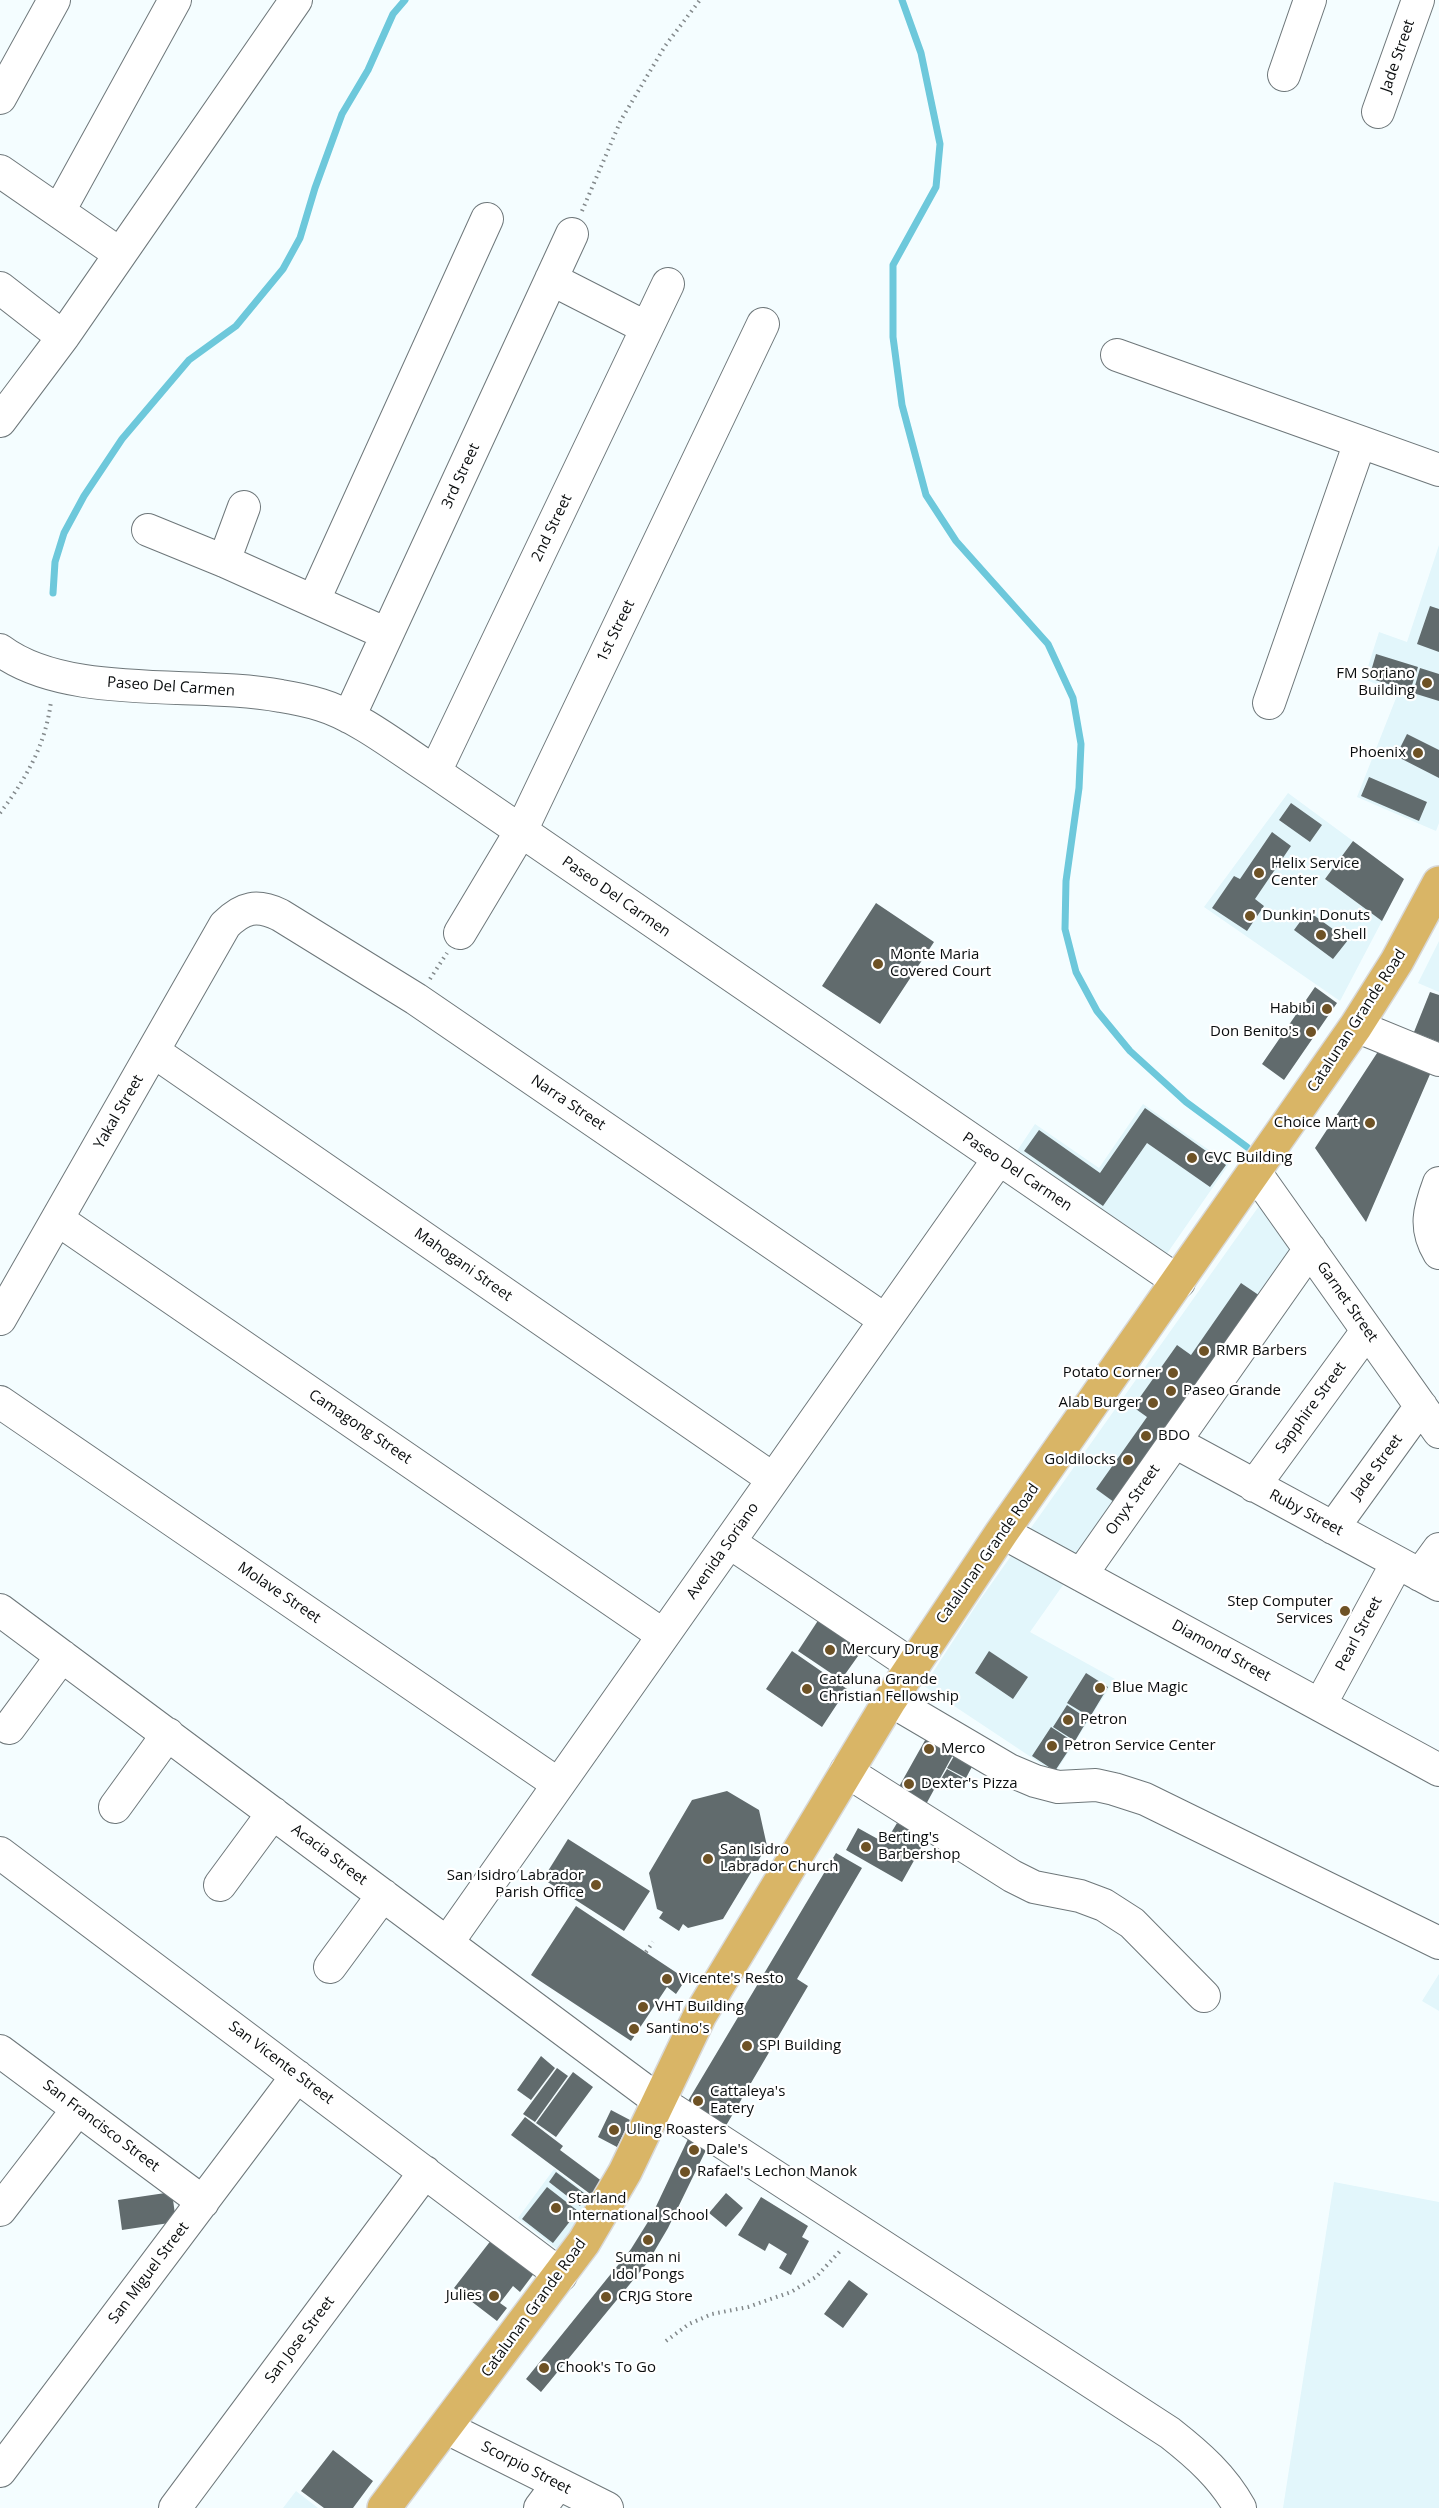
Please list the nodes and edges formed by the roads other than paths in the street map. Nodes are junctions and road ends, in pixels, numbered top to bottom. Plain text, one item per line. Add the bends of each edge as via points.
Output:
1 (54, 0) edge
2 (175, 0) edge
3 (296, 0) edge
4 (1310, 0) edge
5 (1418, 0) edge
6 (1284, 75) dead end
7 (0, 98) edge
8 (1378, 112) dead end
9 (0, 171) edge
10 (59, 211) junction
11 (487, 219) dead end
12 (572, 234) road end
13 (120, 254) junction
14 (551, 279) junction
15 (668, 284) dead end
16 (0, 288) edge
17 (763, 324) dead end
18 (647, 327) junction
19 (63, 337) junction
20 (1117, 356) dead end
21 (0, 421) edge
22 (1360, 442) junction
23 (1439, 470) edge
24 (244, 507) dead end
25 (148, 530) dead end
26 (224, 561) junction
27 (314, 600) junction
28 (387, 634) junction
29 (0, 650) edge
30 (1269, 703) dead end
31 (349, 717) junction
32 (435, 772) junction
33 (521, 831) junction
34 (1439, 883) edge
35 (243, 910) joint
36 (460, 933) road end
37 (1356, 1026) junction
38 (153, 1052) junction
39 (1439, 1060) edge
40 (998, 1160) junction
41 (1255, 1172) junction
42 (1439, 1183) edge
43 (57, 1219) junction
44 (1310, 1249) junction
45 (1439, 1253) edge
46 (1179, 1282) junction
47 (0, 1319) edge
48 (885, 1320) junction
49 (1367, 1331) junction
50 (0, 1402) edge
51 (1420, 1406) junction
52 (1439, 1432) edge
53 (1173, 1441) junction
54 (773, 1479) junction
55 (1254, 1486) junction
56 (1333, 1528) junction
57 (1002, 1532) junction
58 (729, 1542) junction
59 (1439, 1549) edge
60 (1419, 1574) edge
61 (1082, 1575) junction
62 (0, 1610) edge
63 (663, 1635) junction
64 (62, 1656) junction
65 (912, 1665) junction
66 (890, 1700) junction
67 (1320, 1705) junction
68 (9, 1728) dead end
69 (168, 1734) junction
70 (1439, 1770) edge
71 (846, 1771) junction
72 (558, 1784) junction
73 (114, 1807) dead end
74 (273, 1813) junction
75 (0, 1853) edge
76 (220, 1885) dead end
77 (383, 1895) junction
78 (447, 1943) junction
79 (1439, 1943) edge
80 (330, 1967) dead end
81 (1204, 1996) dead end
82 (0, 2051) edge
83 (297, 2076) junction
84 (659, 2101) junction
85 (78, 2109) junction
86 (425, 2172) junction
87 (203, 2202) junction
88 (0, 2210) edge
89 (561, 2275) junction
90 (445, 2427) junction
91 (0, 2470) edge
92 (549, 2496) edge
93 (175, 2508) edge
94 (384, 2508) edge
95 (607, 2508) edge
96 (1240, 2508) edge

1 - 7 street
2 - 10 street
3 - 13 street
4 - 6 street
5 - 8 street, Jade Street
9 - 10 street
10 - 13 street
11 - 27 street
12 - 14 street, 3rd Street
13 - 19 street
14 - 18 street
14 - 28 street, 3rd Street
15 - 18 street, 2nd Street
16 - 19 street
17 - 33 street, 1st Street
18 - 32 street, 2nd Street
19 - 21 street
20 - 22 street
22 - 23 street
22 - 30 street
24 - 26 street
25 - 26 street
26 - 27 street
27 - 28 street
28 - 31 street, 3rd Street
29 - 31 street, Paseo Del Carmen via 31,668 55,676 279,695 322,705
31 - 32 street, Paseo Del Carmen
32 - 33 street, Paseo Del Carmen
33 - 36 street, 1st Street
33 - 40 street, Paseo Del Carmen
34 - 37 main road, Catalunan Grande Road
35 - 38 street, Yakal Street via 225,925
35 - 48 street, Narra Street via 267,908 416,999
37 - 39 street
37 - 41 main road, Catalunan Grande Road
38 - 43 street, Yakal Street
38 - 54 street, Mahogani Street
40 - 46 street, Paseo Del Carmen
40 - 48 street, Avenida Soriano
41 - 44 street, Garnet Street
41 - 46 main road, Catalunan Grande Road
42 - 45 street via 1428,1226
43 - 47 street, Yakal Street
43 - 63 street, Camagong Street
44 - 49 street, Garnet Street
44 - 53 street, Onyx Street
46 - 57 main road, Catalunan Grande Road
48 - 54 street, Avenida Soriano
49 - 51 street, Garnet Street
49 - 55 street, Sapphire Street
50 - 72 street, Molave Street
51 - 52 street, Garnet Street
51 - 56 street, Jade Street
53 - 55 street, Ruby Street
53 - 61 street, Onyx Street
54 - 58 street, Avenida Soriano
55 - 56 street, Ruby Street
56 - 60 street, Ruby Street
57 - 61 street, Diamond Street
57 - 65 main road, Catalunan Grande Road
58 - 63 street, Avenida Soriano
58 - 65 street
59 - 60 street, Pearl Street
60 - 67 street, Pearl Street
61 - 67 street, Diamond Street
62 - 64 street, Acacia Street
63 - 72 street, Avenida Soriano
64 - 68 street
64 - 69 street, Acacia Street
65 - 66 main road, Catalunan Grande Road
66 - 71 main road, Catalunan Grande Road
66 - 79 street via 1009,1770 1058,1787 1096,1785 1145,1799
67 - 70 street, Diamond Street
69 - 73 street
69 - 74 street, Acacia Street
71 - 81 street via 1012,1876 1034,1887 1080,1896 1113,1911 1132,1923
71 - 84 main road, Catalunan Grande Road via 699,2015
72 - 78 street, Avenida Soriano
74 - 76 street
74 - 77 street, Acacia Street
75 - 83 street, San Vicente Street
77 - 78 street, Acacia Street
77 - 80 street
78 - 84 street, Acacia Street
82 - 85 street, San Francisco Street
83 - 86 street, San Vicente Street
83 - 87 street, San Miguel Street
84 - 89 main road, Catalunan Grande Road via 605,2209
84 - 96 street, Acacia Street via 1170,2433 1216,2473
85 - 87 street, San Francisco Street
85 - 88 street
86 - 89 street, San Vicente Street
86 - 93 street, San Jose Street
87 - 91 street, San Miguel Street
89 - 90 main road, Catalunan Grande Road
90 - 92 street, Scorpio Street
90 - 94 main road, Catalunan Grande Road
92 - 95 street, Scorpio Street

